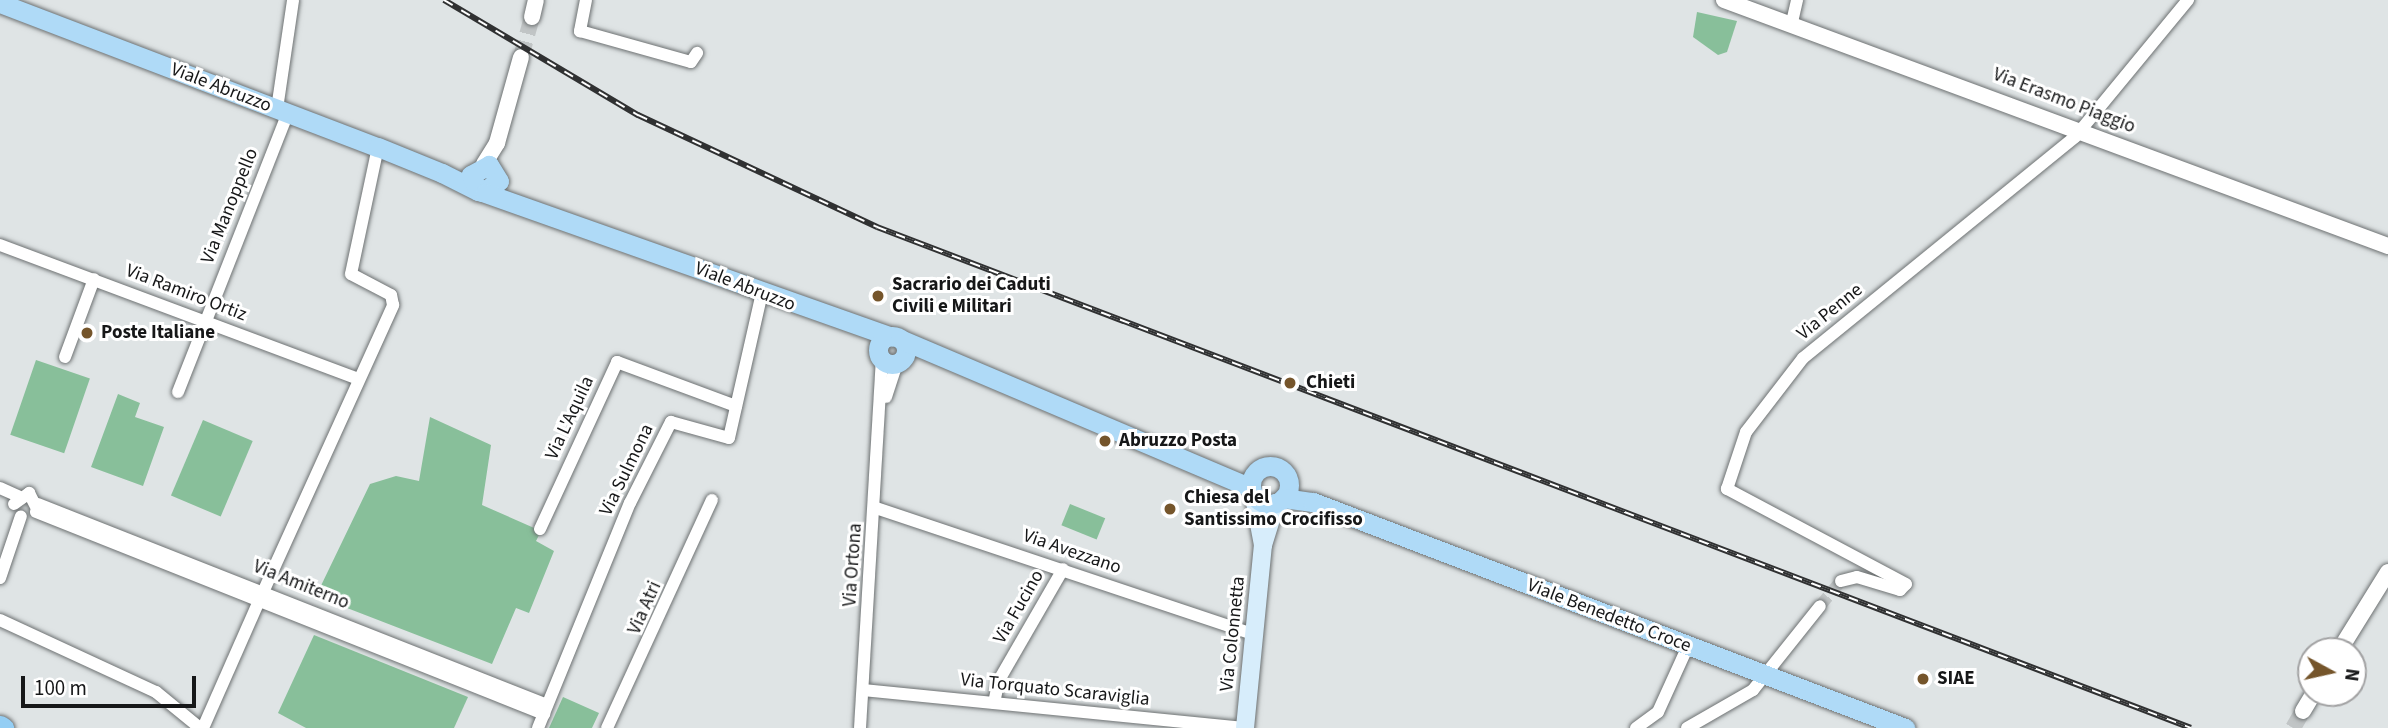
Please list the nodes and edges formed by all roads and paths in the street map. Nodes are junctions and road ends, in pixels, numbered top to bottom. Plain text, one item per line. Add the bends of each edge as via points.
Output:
1 (293, 0) edge
2 (536, 0) edge
3 (586, 0) edge
4 (1724, 0) edge
5 (1797, 0) edge
6 (2188, 0) edge
7 (0, 4) edge
8 (531, 17) tunnel mouth
9 (1792, 22) junction
10 (697, 53) dead end
11 (521, 57) tunnel mouth
12 (283, 111) junction
13 (2081, 129) junction
14 (378, 147) junction
15 (486, 178) junction
16 (0, 245) edge
17 (2388, 246) edge
18 (94, 279) junction
19 (762, 293) junction
20 (205, 321) junction
21 (892, 350) junction
22 (65, 357) dead end
23 (359, 379) junction
24 (178, 392) dead end
25 (736, 406) junction
26 (1255, 482) junction
27 (0, 488) edge
28 (1284, 491) junction
29 (0, 499) edge
30 (16, 500) junction
31 (712, 500) dead end
32 (37, 508) junction
33 (876, 508) junction
34 (21, 516) junction
35 (540, 529) dead end
36 (1263, 545) junction
37 (1063, 569) junction
38 (2388, 572) edge
39 (0, 579) edge
40 (1841, 581) dead end
41 (262, 595) junction
42 (1820, 606) tunnel mouth
43 (0, 620) edge
44 (1255, 635) junction
45 (2348, 637) edge
46 (1688, 646) junction
47 (1765, 676) junction
48 (863, 690) junction
49 (994, 703) junction
50 (2305, 707) edge
51 (545, 710) junction
52 (2303, 711) tunnel mouth
53 (202, 728) edge
54 (538, 728) edge
55 (607, 728) edge
56 (860, 728) edge
57 (1244, 728) edge
58 (1636, 728) edge
59 (1688, 728) edge
60 (1905, 728) edge

1 - 12 street, Via Manoppello
2 - 8 street
3 - 10 street via 579,31 691,62
4 - 9 street, Via Erasmo Piaggio
5 - 9 street
6 - 13 street, Via Penne
7 - 12 main road, Viale Abruzzo
9 - 13 street, Via Erasmo Piaggio
11 - 15 street
12 - 14 main road, Viale Abruzzo
12 - 20 street, Via Manoppello
13 - 17 street, Via Erasmo Piaggio
13 - 40 street, Via Penne via 1954,242 1803,358 1775,387 1728,472 1727,489 1906,584 1900,590 1857,577
14 - 15 main road, Viale Abruzzo via 442,173
14 - 23 street via 351,274 391,295 393,304
15 - 19 main road, Viale Abruzzo via 517,200
16 - 18 street, Via Ramiro Ortiz
18 - 20 street, Via Ramiro Ortiz
18 - 22 street
19 - 21 main road, Viale Abruzzo via 855,329
19 - 25 street, Via Sulmona
20 - 23 street, Via Ramiro Ortiz
20 - 24 street, Via Manoppello
21 - 26 main road, Viale Abruzzo via 931,357
21 - 33 street, Via Ortona via 883,404
23 - 41 street
25 - 35 street, Via L'Aquila via 617,362
25 - 51 street, Via Sulmona via 729,438 671,422
26 - 28 main road
26 - 28 main road via 1276,468
26 - 36 main road
27 - 30 street
28 - 36 main road
28 - 46 main road, Viale Benedetto Croce
29 - 30 street
30 - 32 street, Via Amiterno via 32,494
30 - 34 street
31 - 55 street, Via Atri
32 - 34 street
32 - 41 street, Via Amiterno
33 - 37 street, Via Avezzano
33 - 48 street, Via Ortona
34 - 39 street
36 - 44 main road, Via Colonnetta
37 - 44 street, Via Avezzano
37 - 49 street, Via Fucino via 999,680
38 - 45 street
41 - 51 street, Via Amiterno
41 - 53 street
42 - 47 street
43 - 53 street via 156,692
44 - 57 main road, Via Colonnetta
46 - 47 main road, Viale Benedetto Croce
46 - 58 street via 1658,712
47 - 59 street via 1746,696
47 - 60 main road, Viale Benedetto Croce
48 - 49 street, Via Torquato Scaraviglia
48 - 56 street, Via Ortona
49 - 57 street, Via Torquato Scaraviglia
50 - 52 street
51 - 54 street, Via Sulmona

